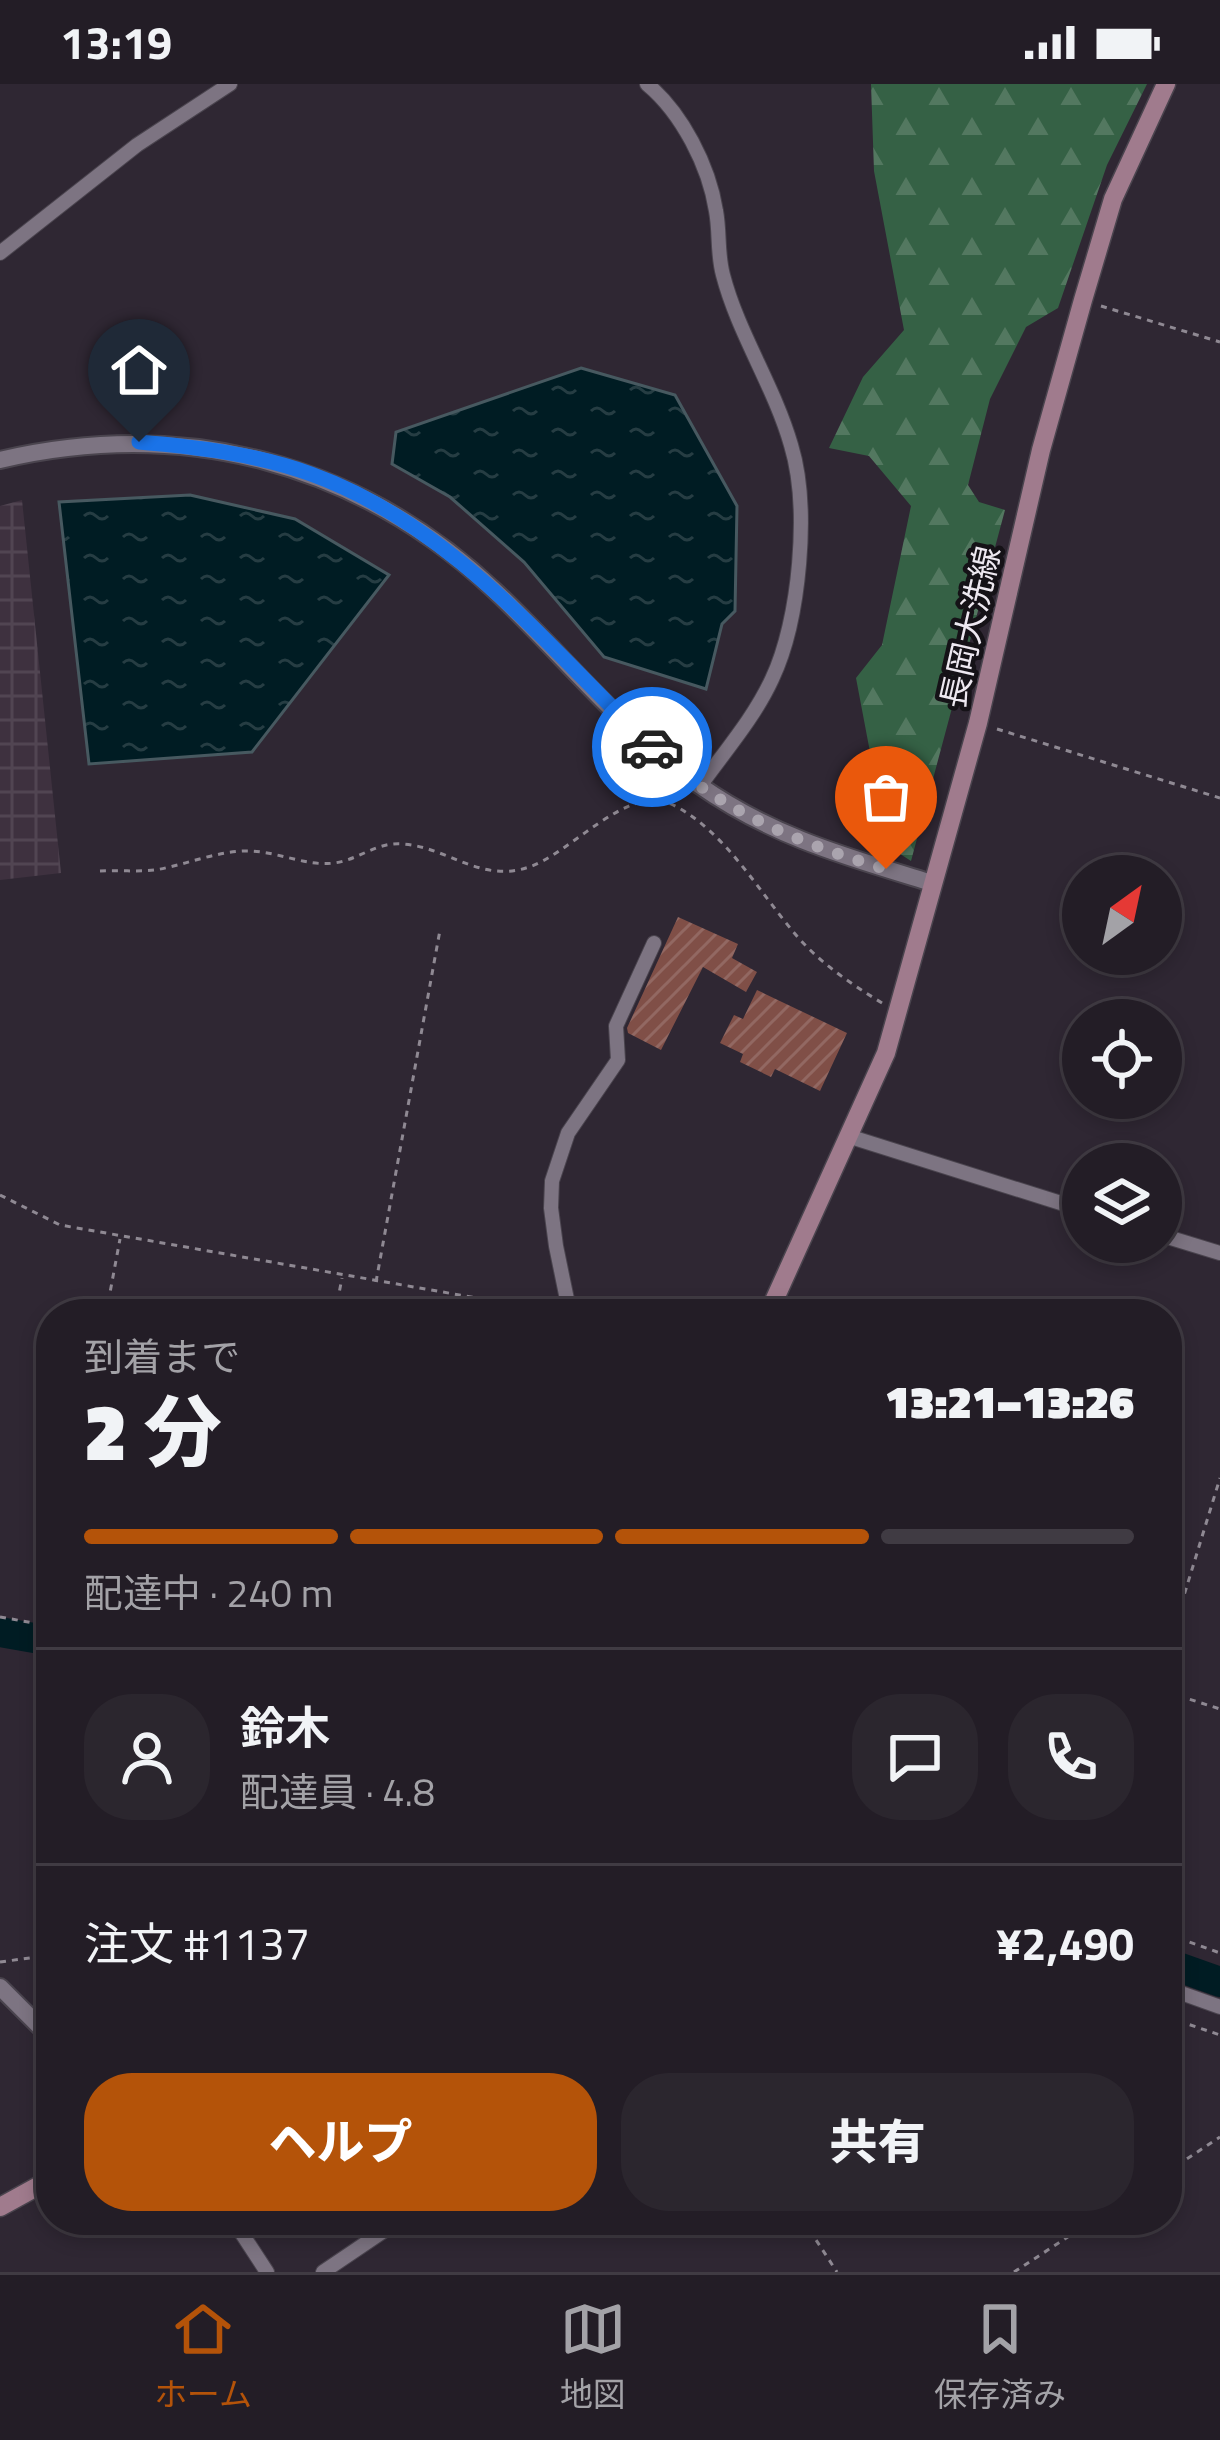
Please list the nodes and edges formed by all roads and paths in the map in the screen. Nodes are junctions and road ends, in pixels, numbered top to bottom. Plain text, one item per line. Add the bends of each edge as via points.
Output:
1 (200, 84) edge
2 (230, 84) edge
3 (647, 84) edge
4 (1166, 84) edge
5 (209, 98) junction
6 (0, 253) edge
7 (1083, 300) junction
8 (1220, 342) edge
9 (0, 460) edge
10 (978, 723) junction
11 (700, 786) junction
12 (1220, 797) edge
13 (100, 871) dead end
14 (932, 883) junction
15 (440, 930) dead end
16 (654, 943) dead end
17 (898, 1013) junction
18 (851, 1136) junction
19 (0, 1195) edge
20 (1062, 1203) edge
21 (120, 1236) junction
22 (1182, 1241) edge
23 (1220, 1253) edge
24 (342, 1276) junction
25 (376, 1282) junction
26 (109, 1299) edge
27 (338, 1299) edge
28 (479, 1299) edge
29 (567, 1299) edge
30 (775, 1299) edge
31 (1220, 1478) edge
32 (1182, 1602) edge
33 (0, 1617) edge
34 (36, 1623) edge
35 (1182, 1697) edge
36 (1220, 1709) edge
37 (1182, 1939) edge
38 (1220, 1953) edge
39 (36, 1957) edge
40 (0, 1962) edge
41 (0, 1987) edge
42 (1182, 1993) edge
43 (1220, 2007) edge
44 (1182, 2022) edge
45 (36, 2023) edge
46 (1220, 2035) edge
47 (1220, 2137) edge
48 (1182, 2162) edge
49 (36, 2188) edge
50 (0, 2207) edge
51 (243, 2235) edge
52 (378, 2235) edge
53 (813, 2235) edge
54 (1071, 2235) edge
55 (267, 2272) edge
56 (322, 2272) edge
57 (837, 2272) edge
58 (1014, 2272) edge

1 - 5 street
2 - 5 street
3 - 11 street via 673,110 708,182 723,278 792,446 800,494 784,649 754,712
4 - 7 main road, 長岡大洗線 via 1113,199
5 - 6 street
7 - 8 path
7 - 10 main road, 長岡大洗線
9 - 11 street via 139,442 226,452 342,487 476,574
10 - 12 path
10 - 14 main road, 長岡大洗線
11 - 14 street via 801,842
13 - 17 path via 154,870 241,851 337,863 404,844 507,872 552,858 629,805 660,800 713,834 835,974
14 - 17 main road, 長岡大洗線
15 - 25 path
16 - 29 street via 616,1026 618,1060 568,1133 552,1181
17 - 18 main road, 長岡大洗線
18 - 20 street
18 - 30 main road, 長岡大洗線
19 - 21 path via 60,1225
21 - 24 path
21 - 26 path
22 - 23 street
24 - 25 path
24 - 27 path
25 - 28 path
31 - 32 path
33 - 34 path
35 - 36 path
37 - 38 path
39 - 40 path
41 - 45 street
42 - 43 street
44 - 46 path
47 - 48 path
49 - 50 main road
51 - 55 street
52 - 56 street
53 - 57 path
54 - 58 path

